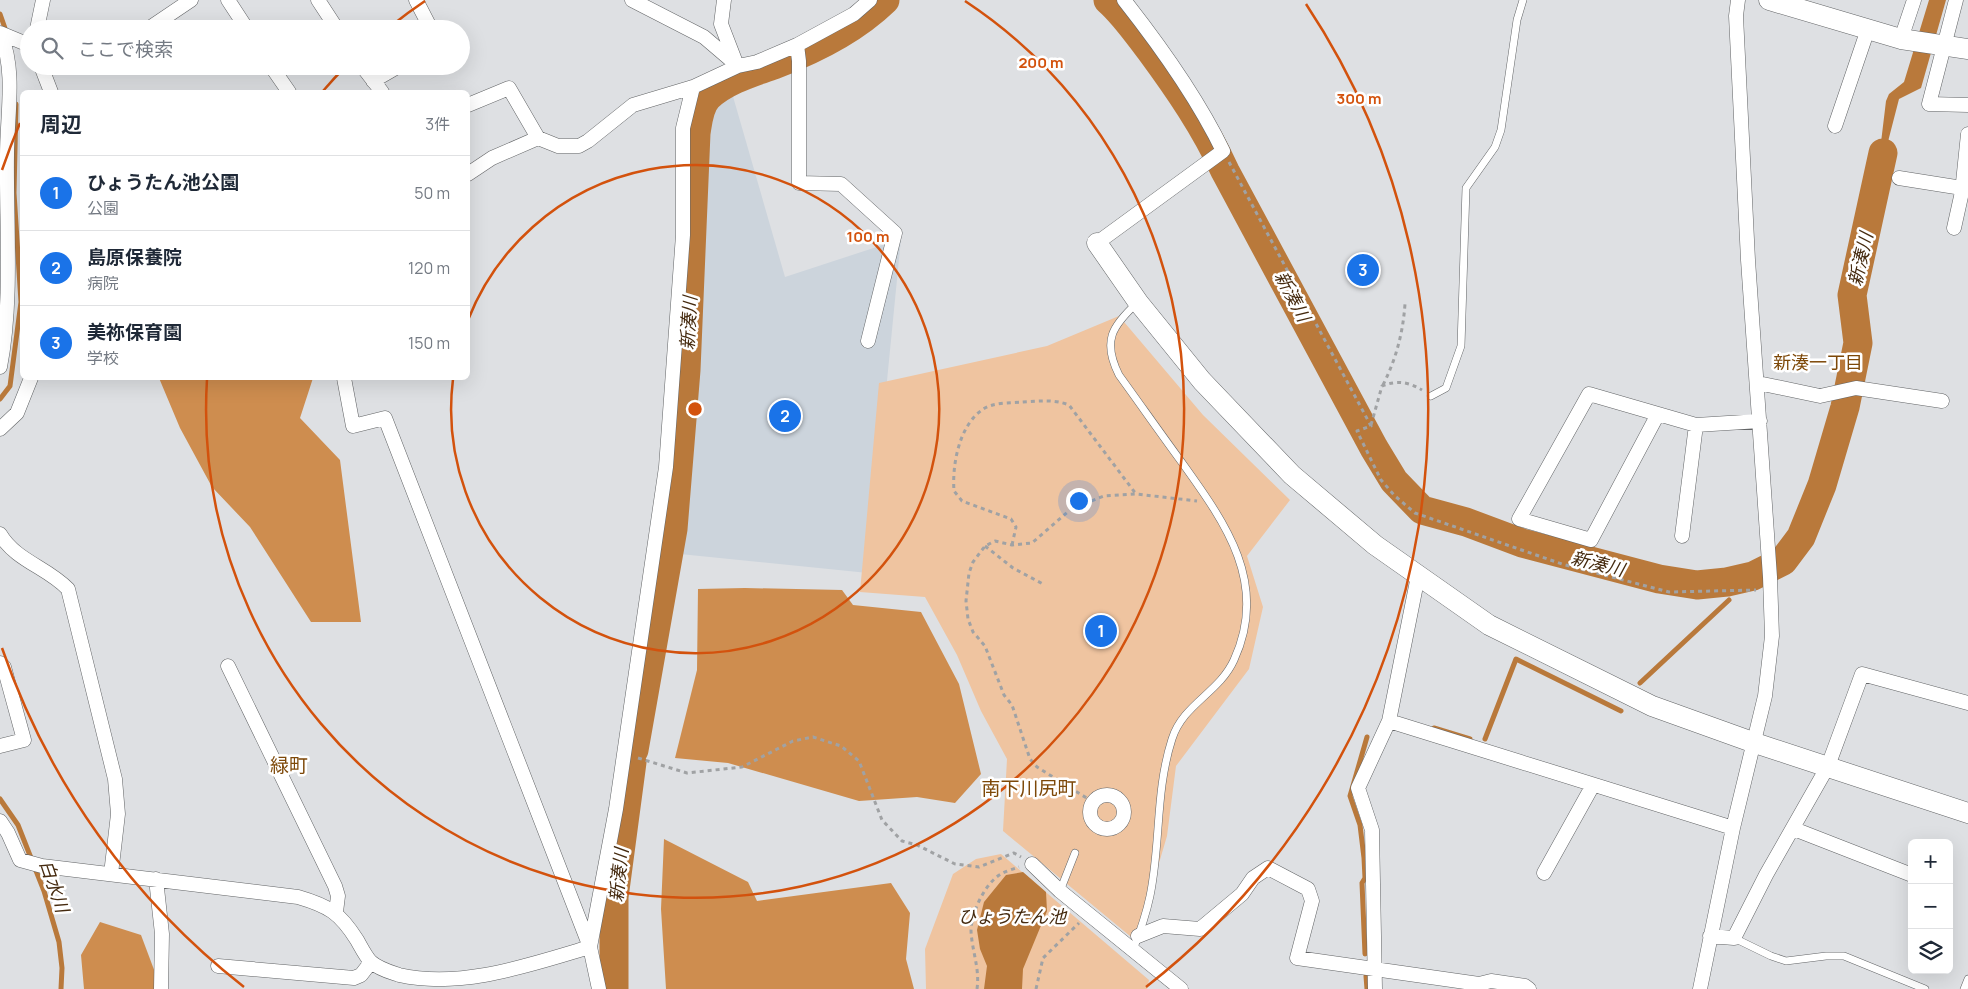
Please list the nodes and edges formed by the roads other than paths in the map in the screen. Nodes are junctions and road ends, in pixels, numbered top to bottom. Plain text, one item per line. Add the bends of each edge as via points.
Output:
1 (43, 0) edge
2 (191, 0) edge
3 (228, 0) edge
4 (318, 0) edge
5 (416, 0) edge
6 (632, 0) edge
7 (724, 0) edge
8 (870, 0) edge
9 (1124, 0) edge
10 (1523, 0) edge
11 (1738, 0) edge
12 (1769, 0) edge
13 (1914, 0) edge
14 (1956, 0) edge
15 (39, 20) edge
16 (161, 20) edge
17 (240, 20) edge
18 (331, 20) edge
19 (426, 20) edge
20 (1868, 29) junction
21 (2, 35) edge
22 (1905, 40) junction
23 (20, 42) edge
24 (1943, 47) junction
25 (1968, 49) edge
26 (798, 52) junction
27 (738, 66) junction
28 (44, 75) edge
29 (277, 75) edge
30 (369, 75) edge
31 (384, 75) edge
32 (374, 81) junction
33 (693, 87) junction
34 (50, 90) edge
35 (288, 90) edge
36 (381, 90) edge
37 (470, 104) edge
38 (1968, 105) edge
39 (1836, 126) dead end
40 (1968, 134) edge
41 (538, 138) junction
42 (470, 173) edge
43 (1899, 178) dead end
44 (1962, 188) junction
45 (1954, 228) dead end
46 (1097, 242) joint
47 (1138, 302) junction
48 (868, 341) dead end
49 (0, 367) edge
50 (30, 380) edge
51 (344, 380) edge
52 (1758, 383) junction
53 (1431, 396) road end
54 (1942, 401) dead end
55 (1658, 414) junction
56 (1760, 421) junction
57 (1696, 425) junction
58 (0, 429) edge
59 (0, 534) edge
60 (1682, 536) dead end
61 (1418, 576) junction
62 (0, 663) edge
63 (228, 666) dead end
64 (1968, 703) edge
65 (1389, 721) junction
66 (1755, 743) junction
67 (0, 746) edge
68 (1828, 766) junction
69 (1593, 784) junction
70 (1968, 813) edge
71 (0, 821) edge
72 (1733, 828) junction
73 (1794, 829) junction
74 (1076, 853) dead end
75 (1032, 864) road end
76 (1544, 873) dead end
77 (1908, 873) edge
78 (111, 874) junction
79 (156, 879) junction
80 (1060, 890) junction
81 (336, 912) junction
82 (1138, 936) junction
83 (1710, 936) junction
84 (1734, 938) junction
85 (590, 947) junction
86 (1133, 950) junction
87 (371, 962) junction
88 (218, 966) dead end
89 (1375, 969) junction
90 (1164, 975) junction
91 (1968, 978) edge
92 (160, 989) edge
93 (599, 989) edge
94 (1160, 989) edge
95 (1181, 989) edge
96 (1376, 989) edge
97 (1529, 989) edge
98 (1700, 989) edge
99 (1925, 989) edge
100 (1964, 989) edge

1 - 15 street
2 - 16 street
3 - 17 street
4 - 18 street
5 - 19 street
6 - 27 street via 704,37
7 - 27 street via 721,24
8 - 26 street
9 - 46 street via 1210,124 1219,153
10 - 53 lane via 1517,20 1501,130 1495,147 1466,188 1461,346 1446,388
11 - 52 street via 1736,16 1748,260
12 - 20 street
13 - 22 street
14 - 24 street
20 - 22 street
20 - 39 street
21 - 23 street
21 - 49 street via 9,77 6,303
22 - 24 street
24 - 25 street
24 - 38 street via 1930,104
26 - 27 street
26 - 48 street via 800,183 841,184 895,233
27 - 33 street
28 - 34 street
29 - 35 street
30 - 32 street
31 - 32 street
32 - 36 street
33 - 41 street via 633,106 579,146 558,146
33 - 85 street via 683,128 683,235 666,467 616,810
37 - 41 street via 508,88
40 - 44 street
41 - 42 street via 492,158
43 - 44 street
44 - 45 street
46 - 47 street
47 - 61 street via 1202,382 1286,469 1368,539
47 - 82 lane via 1115,325 1110,342 1112,361 1223,523 1237,550 1246,581 1248,609 1245,631 1222,682 1188,710 1173,737 1158,804 1150,894
50 - 58 street via 17,413
51 - 85 street via 354,426 385,418
52 - 54 street via 1820,396 1856,388
52 - 56 street
55 - 55 street via 1590,394 1519,519 1590,540
55 - 57 street
56 - 57 street
56 - 66 street via 1772,636 1765,696
57 - 60 street
59 - 78 street via 7,546 23,559 68,588 115,779 118,814
61 - 65 street
61 - 66 street via 1489,625 1585,674 1652,706
62 - 67 street via 4,667 24,740
63 - 81 street via 335,886 338,896
64 - 68 street via 1862,674
65 - 69 street
65 - 89 street via 1358,788 1372,830
66 - 68 street
66 - 72 street
68 - 70 street
68 - 73 street
69 - 72 street
69 - 76 street
71 - 78 street via 20,860 42,866
72 - 83 street
73 - 77 street
73 - 84 street
74 - 80 lane
75 - 80 street
78 - 79 street
79 - 81 street via 298,897
79 - 92 street via 162,934
80 - 86 street
81 - 87 street
82 - 86 lane
82 - 89 street via 1163,926 1200,929 1242,894 1253,878 1268,868 1308,889 1312,902 1297,958
83 - 84 street
83 - 98 street
84 - 99 lane via 1786,960 1844,956
85 - 87 street via 470,982 417,981
85 - 93 street
86 - 90 street
87 - 88 street via 361,975 354,978
89 - 96 street
89 - 97 street via 1479,984 1491,981
90 - 94 street
90 - 95 street
91 - 100 lane

